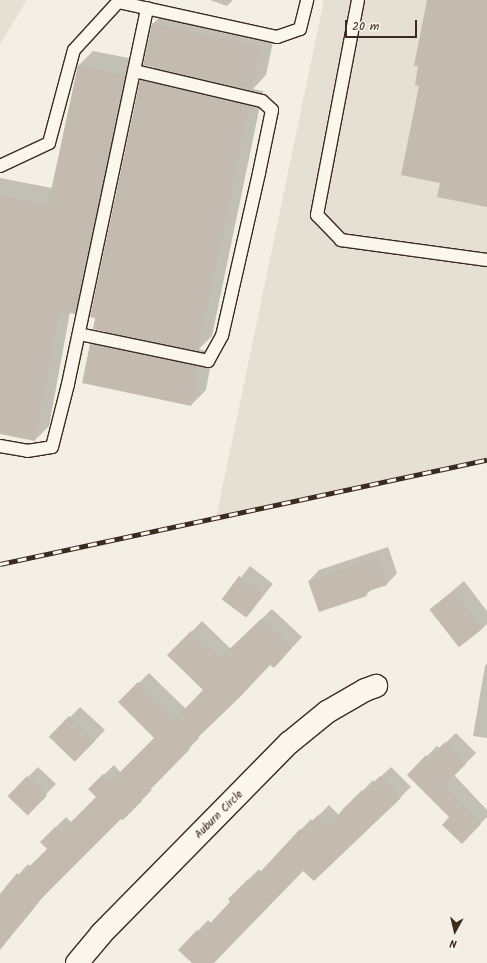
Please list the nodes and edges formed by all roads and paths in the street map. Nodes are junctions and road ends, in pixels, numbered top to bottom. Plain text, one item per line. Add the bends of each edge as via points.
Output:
1 (307, 0) edge
2 (358, 0) edge
3 (147, 8) junction
4 (134, 71) junction
5 (0, 166) edge
6 (487, 260) edge
7 (79, 334) junction
8 (0, 446) edge
9 (376, 686) dead end
10 (77, 963) edge

1 - 3 lane via 300,29 277,37
2 - 6 lane via 316,215 341,240
3 - 4 lane
3 - 5 lane via 118,2 74,50 49,143
4 - 7 lane
4 - 7 lane via 262,101 272,110 259,173 222,336 208,362
7 - 8 lane via 52,447 27,451
9 - 10 street, Auburn Circle via 327,712 289,743 101,934

